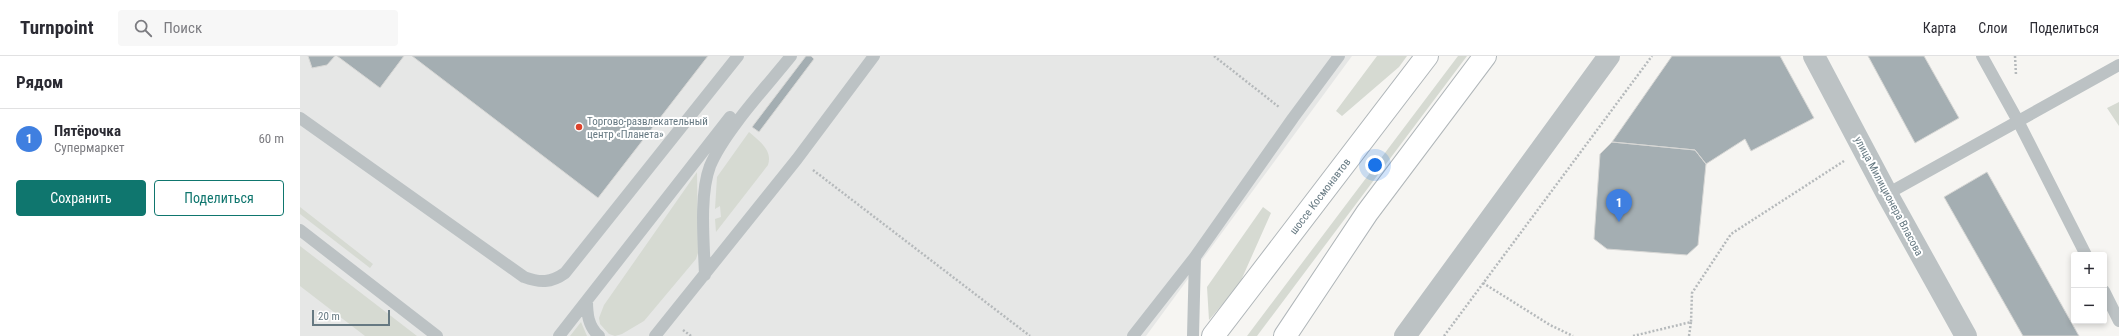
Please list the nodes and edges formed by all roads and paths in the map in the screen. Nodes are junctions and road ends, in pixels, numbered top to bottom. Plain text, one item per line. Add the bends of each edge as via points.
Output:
1 (738, 56) edge
2 (791, 56) edge
3 (874, 56) edge
4 (1214, 56) edge
5 (1339, 56) edge
6 (1426, 56) edge
7 (1485, 56) edge
8 (1609, 56) edge
9 (1652, 56) edge
10 (1814, 56) edge
11 (1982, 56) edge
12 (2119, 65) edge
13 (730, 117) dead end
14 (300, 118) edge
15 (1293, 118) junction
16 (2018, 121) junction
17 (1846, 160) dead end
18 (808, 166) dead end
19 (1887, 194) junction
20 (300, 230) edge
21 (2084, 252) edge
22 (1195, 257) junction
23 (705, 275) junction
24 (1483, 283) junction
25 (2107, 297) edge
26 (587, 300) junction
27 (2119, 321) edge
28 (1691, 322) junction
29 (655, 335) edge
30 (437, 336) edge
31 (559, 336) edge
32 (599, 336) edge
33 (1030, 336) edge
34 (1133, 336) edge
35 (1193, 336) edge
36 (1213, 336) edge
37 (1285, 336) edge
38 (1405, 336) edge
39 (1444, 336) edge
40 (1573, 336) edge
41 (1633, 336) edge
42 (1689, 336) edge
43 (1966, 336) edge

1 - 14 lane via 565,273 546,282 524,277
2 - 23 lane via 737,124 710,166 705,193
3 - 23 lane
4 - 15 path
5 - 15 lane
6 - 36 main road, шоссе Космонавтов
7 - 37 main road via 1367,213
8 - 38 street
9 - 24 path
10 - 19 street, улица Милиционера Власова
11 - 16 lane
12 - 16 lane
13 - 26 lane
15 - 22 lane
16 - 19 lane
16 - 21 lane
17 - 28 path via 1731,234 1692,293
18 - 33 path
19 - 43 street, улица Милиционера Власова
20 - 30 lane
22 - 34 lane
22 - 35 lane
23 - 29 lane
24 - 39 path
24 - 40 path
25 - 27 lane
26 - 31 lane
26 - 32 lane via 589,322
28 - 41 path
28 - 42 path

